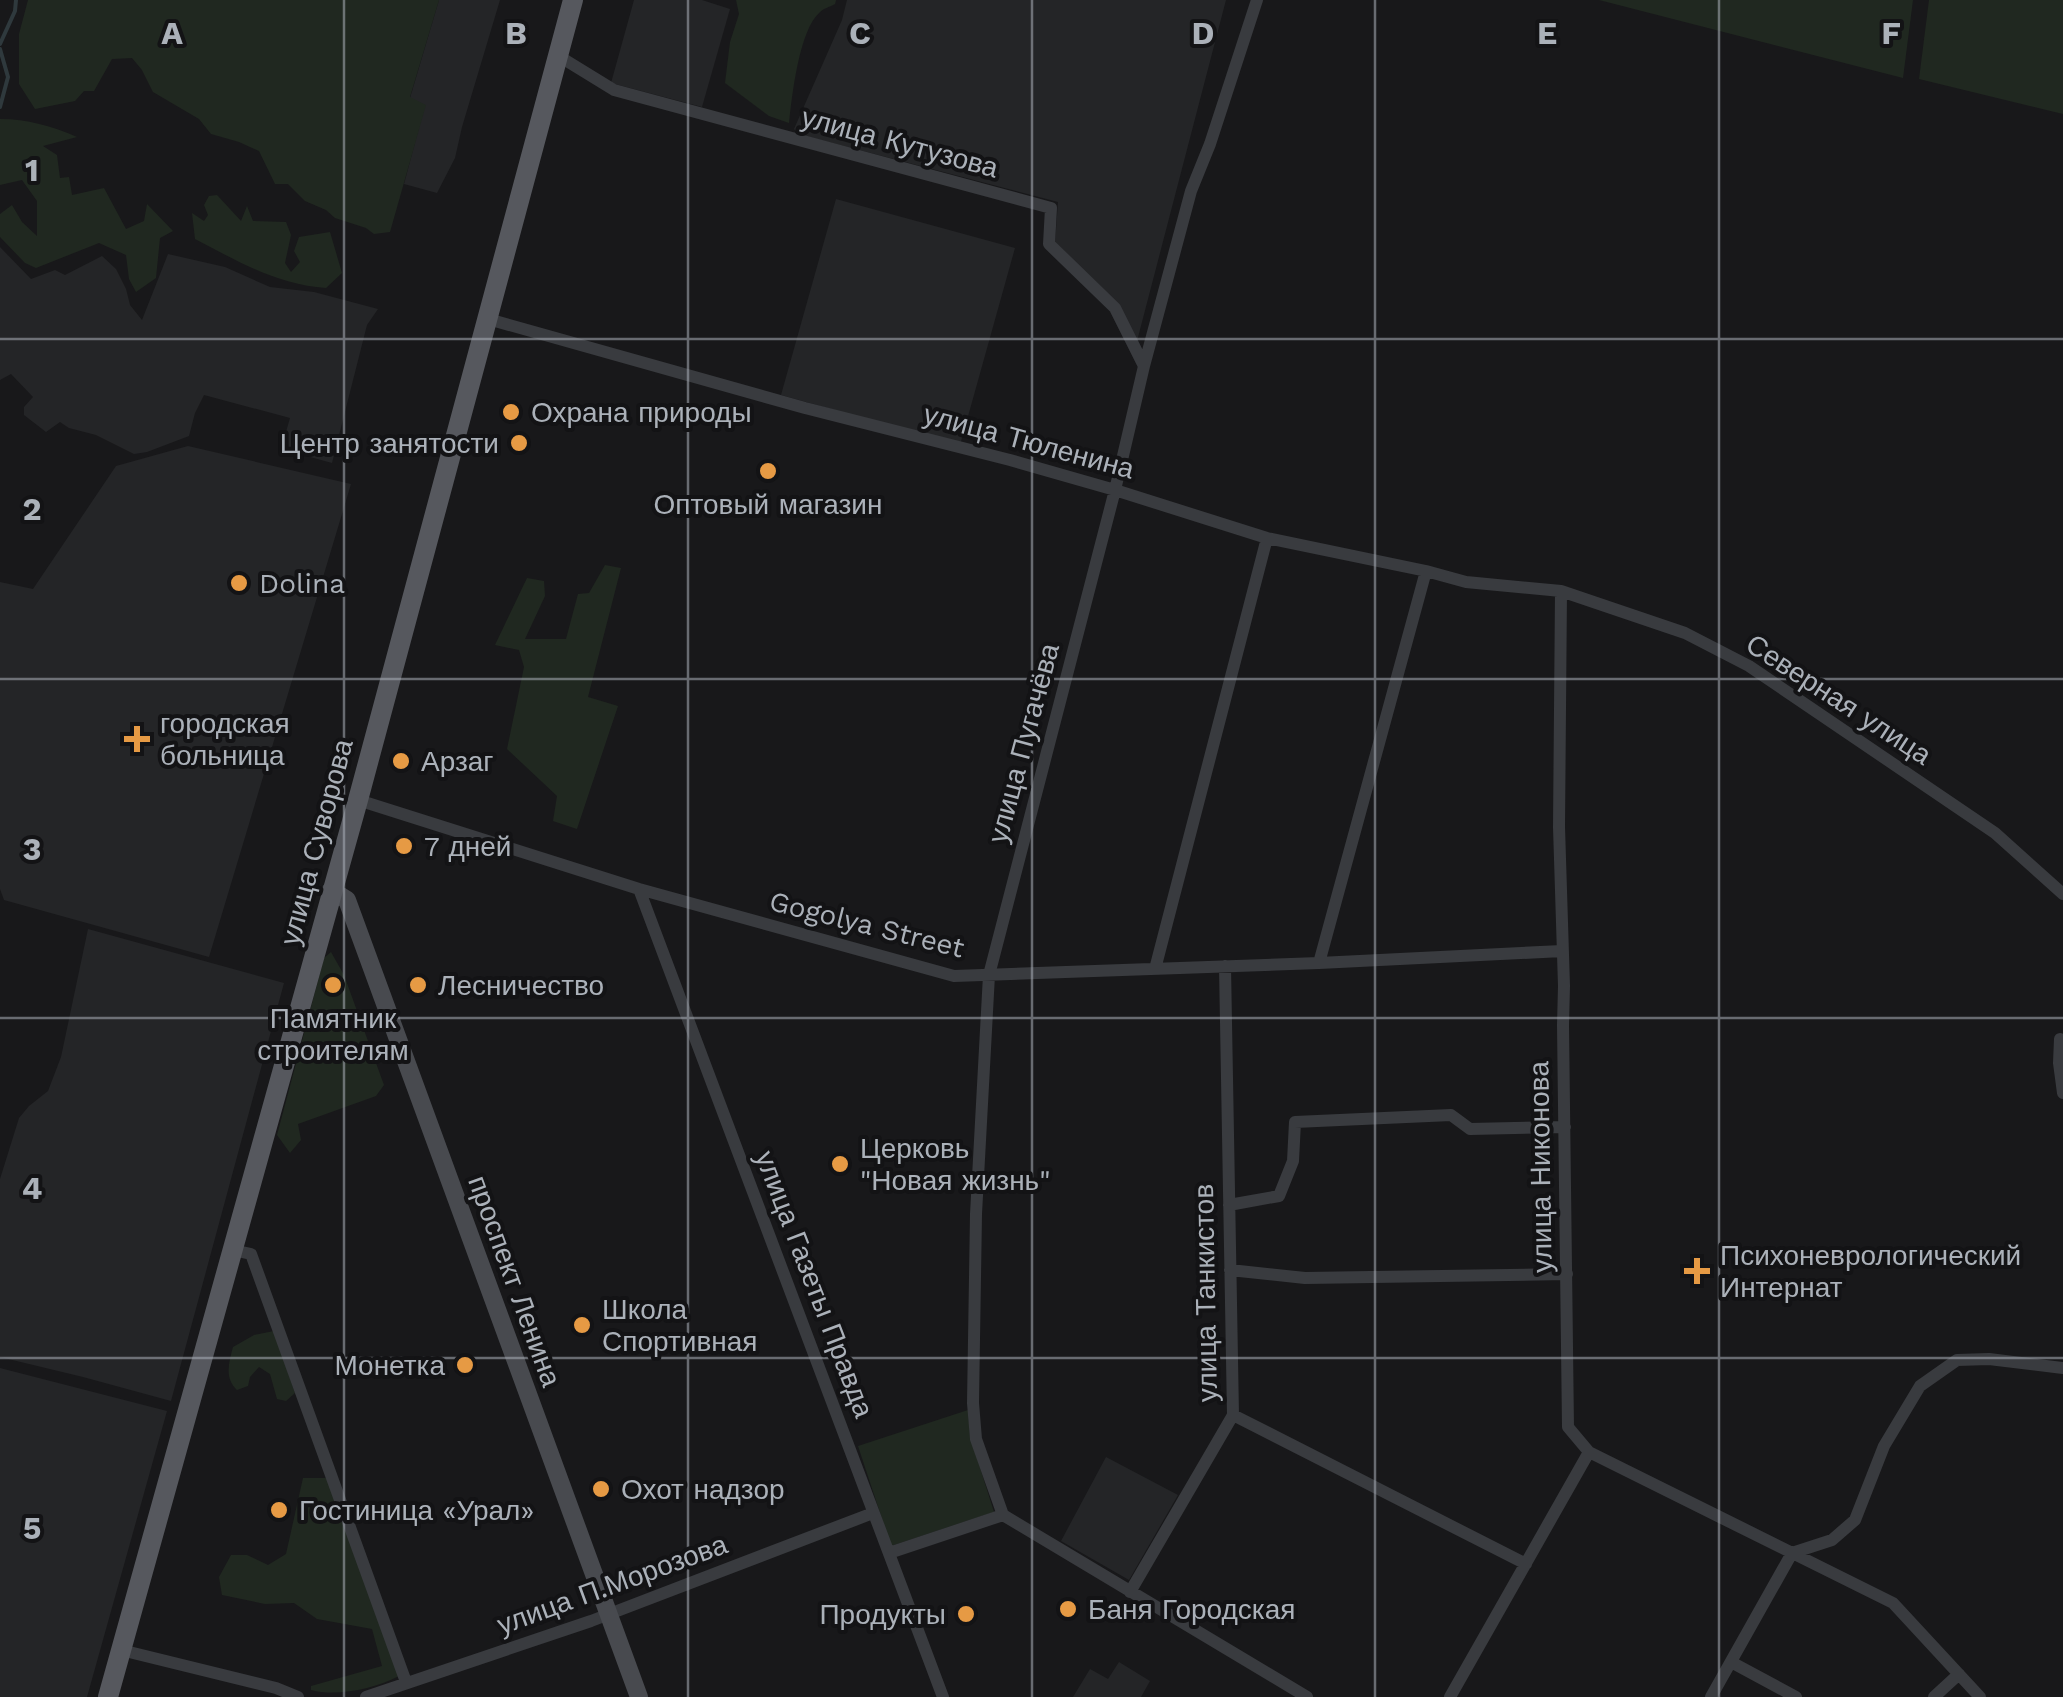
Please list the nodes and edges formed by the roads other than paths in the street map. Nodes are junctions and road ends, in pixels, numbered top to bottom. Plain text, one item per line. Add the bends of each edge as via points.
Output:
1 (573, 0) edge
2 (1257, 0) edge
3 (557, 55) junction
4 (488, 319) junction
5 (1144, 366) junction
6 (1115, 490) junction
7 (1267, 538) junction
8 (1426, 570) junction
9 (1560, 591) junction
10 (358, 800) junction
11 (639, 889) junction
12 (332, 890) junction
13 (2063, 894) edge
14 (1562, 951) junction
15 (1319, 963) junction
16 (1225, 966) junction
17 (1155, 969) junction
18 (989, 975) junction
19 (2060, 1039) dead end
20 (2063, 1093) edge
21 (1564, 1127) junction
22 (1229, 1205) junction
23 (234, 1250) junction
24 (1230, 1270) junction
25 (1566, 1274) junction
26 (2063, 1368) edge
27 (1233, 1415) junction
28 (1589, 1452) junction
29 (874, 1513) junction
30 (1003, 1516) junction
31 (888, 1553) junction
32 (1792, 1553) junction
33 (1526, 1564) junction
34 (1130, 1592) junction
35 (608, 1615) junction
36 (121, 1650) junction
37 (1731, 1662) junction
38 (1959, 1674) junction
39 (406, 1682) junction
40 (108, 1697) edge
41 (298, 1697) edge
42 (366, 1697) edge
43 (639, 1697) edge
44 (942, 1697) edge
45 (1307, 1697) edge
46 (1450, 1697) edge
47 (1711, 1697) edge
48 (1796, 1697) edge
49 (1934, 1697) edge
50 (1980, 1697) edge

1 - 3 main road, улица Суворова
2 - 5 street, улица Пугачёва via 1192,191
3 - 4 main road, улица Суворова
3 - 5 street, улица Кутузова via 614,90 1051,208 1049,244 1114,308
4 - 6 street, улица Тюленина
4 - 10 main road, улица Суворова
5 - 6 street, улица Пугачёва
6 - 7 street, улица Тюленина
6 - 18 street, улица Пугачёва
7 - 8 street, улица Тюленина
7 - 17 street
8 - 9 street, улица Тюленина via 1466,582
8 - 15 street
9 - 13 street, Северная улица via 1685,633 1750,666 1994,833
9 - 14 street, улица Никонова
10 - 11 street, Gogolya Street
10 - 12 main road, улица Суворова
11 - 18 street, Gogolya Street via 954,976
11 - 29 street, улица Газеты Правда
12 - 23 main road, улица Суворова
12 - 35 main road, проспект Ленина via 347,900
14 - 15 street, Gogolya Street
14 - 21 street, улица Никонова
15 - 16 street, Gogolya Street
16 - 17 street, Gogolya Street
16 - 22 street, улица Танкистов
17 - 18 street, Gogolya Street
18 - 30 street, улица Пугачёва via 973,1403 976,1439
19 - 20 street
21 - 22 street via 1470,1129 1450,1115 1295,1122 1293,1162 1279,1196
21 - 25 street, улица Никонова
22 - 24 street, улица Танкистов
23 - 36 main road, улица Суворова
23 - 39 street via 250,1254
24 - 25 street via 1305,1278
24 - 27 street, улица Танкистов
25 - 28 street, улица Никонова via 1568,1428
26 - 32 street via 1956,1360 1920,1386 1884,1446 1855,1520 1832,1540
27 - 33 street
27 - 34 street, улица Танкистов
28 - 32 street
28 - 33 street
29 - 31 street, улица Газеты Правда
29 - 35 street, улица П.Морозова
30 - 31 street
30 - 34 street
31 - 44 street, улица Газеты Правда
32 - 37 street
32 - 38 street via 1893,1603
33 - 46 street
34 - 45 street
35 - 39 street, улица П.Морозова
35 - 43 main road, проспект Ленина
36 - 40 main road, улица Суворова
36 - 41 street
37 - 47 street
37 - 48 street
38 - 49 street
38 - 50 street
39 - 42 street, улица П.Морозова

